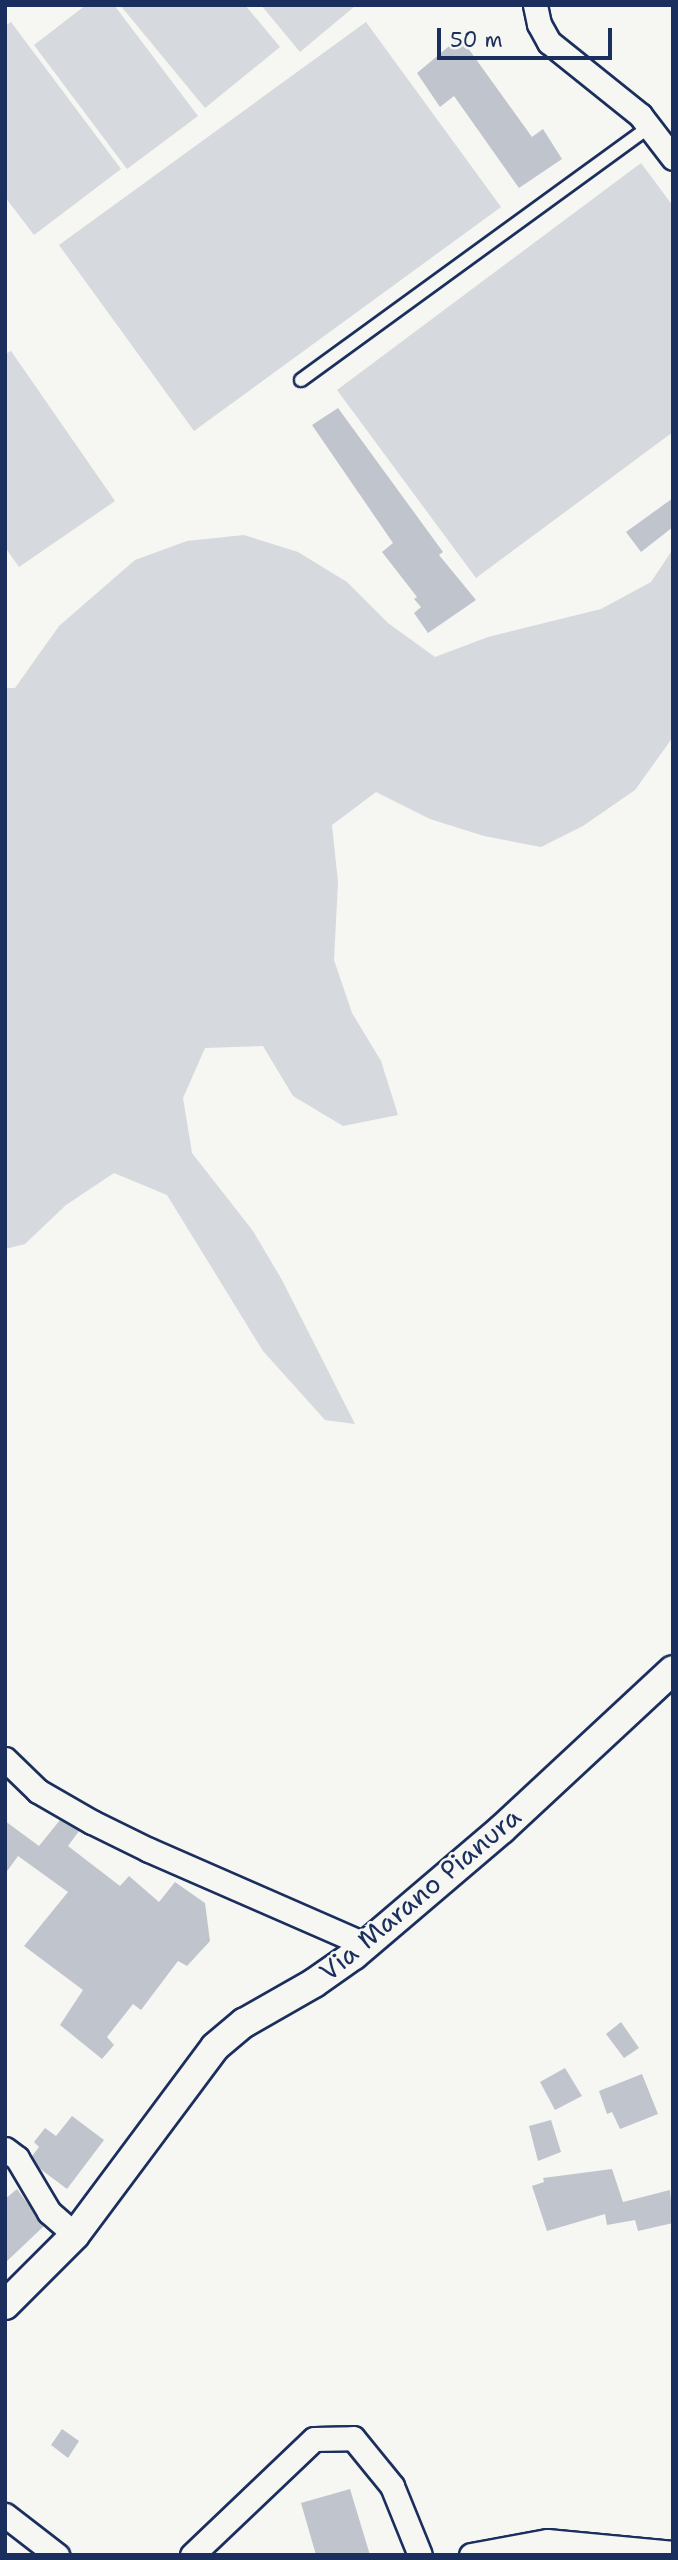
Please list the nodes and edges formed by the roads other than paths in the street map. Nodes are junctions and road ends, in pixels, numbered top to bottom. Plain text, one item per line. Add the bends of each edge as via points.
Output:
1 (535, 5) edge
2 (649, 127) junction
3 (673, 158) edge
4 (301, 380) dead end
5 (673, 1670) edge
6 (5, 1759) edge
7 (366, 1945) junction
8 (5, 2150) edge
9 (75, 2235) junction
10 (5, 2305) edge
11 (5, 2515) edge
12 (673, 2553) edge
13 (57, 2555) edge
14 (192, 2555) edge
15 (420, 2555) edge
16 (471, 2555) edge

1 - 2 street via 549,42
2 - 3 street
2 - 4 lane
5 - 7 street, Via Marano Pianura via 502,1829
6 - 7 street via 38,1791 92,1822
7 - 9 street, Via Marano Pianura via 314,1983 244,2023 215,2047
8 - 9 street via 17,2158 49,2212
9 - 10 street, Via Marano Pianura
11 - 13 street
12 - 16 street via 547,2542
14 - 15 street via 314,2440 353,2438 392,2486

